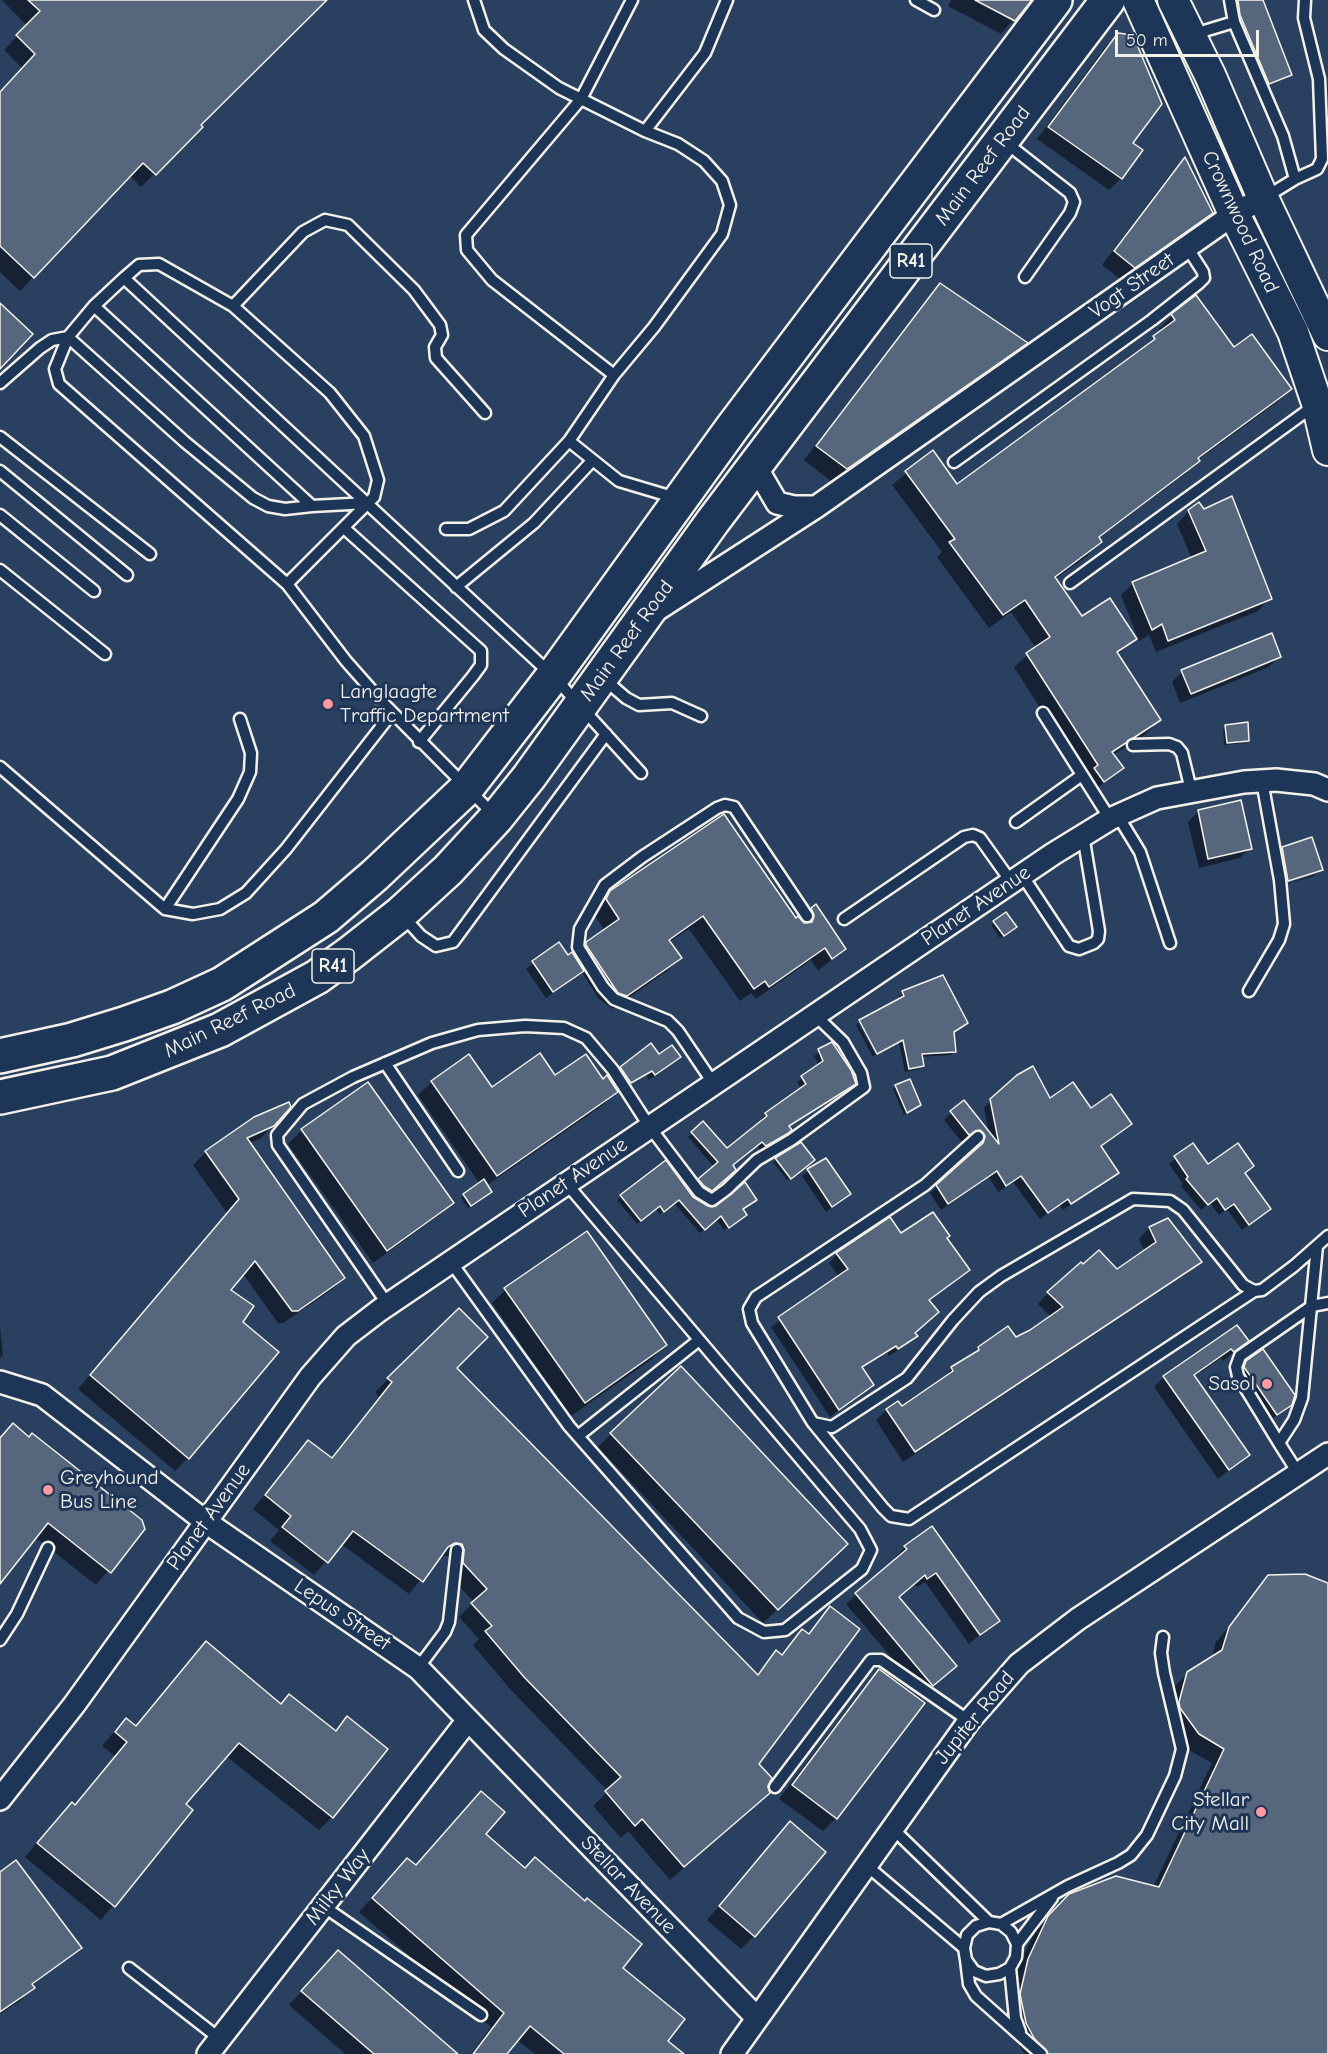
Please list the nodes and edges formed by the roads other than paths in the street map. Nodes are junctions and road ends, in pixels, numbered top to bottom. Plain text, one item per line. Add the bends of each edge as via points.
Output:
1 (474, 0) edge
2 (632, 0) edge
3 (727, 0) edge
4 (916, 0) edge
5 (1054, 0) edge
6 (1108, 0) edge
7 (1138, 0) edge
8 (1173, 0) edge
9 (1230, 0) edge
10 (1305, 0) edge
11 (934, 10) dead end
12 (1234, 22) junction
13 (1190, 35) junction
14 (1323, 76) edge
15 (580, 99) junction
16 (645, 131) junction
17 (1002, 140) junction
18 (1295, 180) junction
19 (1263, 198) junction
20 (1234, 214) junction
21 (1187, 247) junction
22 (1025, 277) dead end
23 (124, 278) junction
24 (94, 306) junction
25 (233, 306) junction
26 (1328, 335) edge
27 (68, 337) junction
28 (614, 375) junction
29 (0, 383) edge
30 (1317, 403) junction
31 (485, 413) dead end
32 (0, 437) edge
33 (569, 441) junction
34 (1328, 450) edge
35 (592, 461) junction
36 (954, 462) dead end
37 (756, 467) junction
38 (0, 471) edge
39 (681, 500) junction
40 (368, 503) junction
41 (312, 506) junction
42 (816, 507) junction
43 (0, 515) edge
44 (713, 521) junction
45 (344, 528) junction
46 (446, 529) dead end
47 (150, 554) dead end
48 (0, 570) edge
49 (127, 574) dead end
50 (1070, 583) dead end
51 (287, 584) junction
52 (456, 587) junction
53 (94, 591) dead end
54 (642, 620) junction
55 (105, 654) dead end
56 (553, 676) junction
57 (602, 676) junction
58 (580, 706) junction
59 (392, 713) junction
60 (1044, 713) dead end
61 (701, 716) dead end
62 (240, 719) dead end
63 (606, 734) junction
64 (419, 742) junction
65 (1133, 745) dead end
66 (0, 766) edge
67 (641, 773) dead end
68 (1082, 775) junction
69 (1262, 781) junction
70 (1323, 784) edge
71 (466, 789) junction
72 (1191, 790) junction
73 (497, 817) junction
74 (1114, 817) junction
75 (1016, 822) dead end
76 (1083, 836) junction
77 (1017, 879) junction
78 (165, 909) junction
79 (400, 914) junction
80 (807, 916) dead end
81 (844, 920) dead end
82 (1170, 943) dead end
83 (1249, 991) dead end
84 (815, 1015) junction
85 (0, 1056) edge
86 (385, 1064) junction
87 (713, 1083) junction
88 (0, 1097) edge
89 (650, 1126) junction
90 (978, 1137) dead end
91 (458, 1171) dead end
92 (566, 1183) junction
93 (1328, 1236) edge
94 (1317, 1246) junction
95 (451, 1262) junction
96 (1254, 1291) junction
97 (1328, 1304) edge
98 (388, 1305) junction
99 (1312, 1306) junction
100 (699, 1340) junction
101 (0, 1382) edge
102 (813, 1423) junction
103 (578, 1436) junction
104 (1280, 1443) junction
105 (1328, 1454) edge
106 (1298, 1473) junction
107 (206, 1522) junction
108 (48, 1548) dead end
109 (457, 1551) dead end
110 (1163, 1637) dead end
111 (0, 1640) edge
112 (418, 1668) junction
113 (468, 1720) junction
114 (969, 1721) junction
115 (775, 1787) dead end
116 (0, 1799) edge
117 (892, 1828) junction
118 (866, 1865) junction
119 (1052, 1898) junction
120 (323, 1906) junction
121 (989, 1922) junction
122 (1001, 1924) junction
123 (1017, 1944) junction
124 (964, 1948) junction
125 (966, 1960) junction
126 (129, 1968) dead end
127 (1010, 1968) junction
128 (480, 2015) dead end
129 (757, 2018) junction
130 (1020, 2032) junction
131 (214, 2046) edge
132 (732, 2054) edge
133 (1041, 2054) edge

1 - 15 lane via 484,30 504,49
2 - 15 lane
3 - 16 lane via 705,53
4 - 11 lane
5 - 39 main road, Main Reef Road / R41
6 - 17 main road, Main Reef Road / R41
7 - 20 main road, Crownwood Road
8 - 13 main road, Crownwood Road
9 - 12 lane
10 - 14 lane via 1304,18
12 - 13 lane
12 - 18 lane via 1283,136
13 - 19 main road, Crownwood Road
14 - 18 lane, Vogt Street via 1321,165
15 - 16 lane
15 - 28 lane via 466,236 467,250 492,280
16 - 28 lane via 678,144 704,161 722,181 730,205 723,234
17 - 22 lane via 1070,192 1074,202
17 - 37 main road, Main Reef Road / R41
18 - 19 lane, Vogt Street
19 - 20 street, Vogt Street
19 - 26 main road, Crownwood Road
20 - 21 street, Vogt Street
20 - 30 main road, Crownwood Road via 1293,332
21 - 36 lane via 1203,272 1199,283
21 - 42 street, Vogt Street
23 - 24 lane
23 - 25 lane via 139,265 159,264
23 - 40 lane
24 - 27 lane
24 - 41 lane
25 - 31 lane via 303,232 325,220 348,225 414,290 440,325 442,335 435,347 436,358
25 - 40 lane via 350,415 364,436 378,480 378,490
27 - 29 lane via 52,340 40,348
27 - 41 lane via 253,498 268,506
27 - 51 lane via 55,369 59,384
28 - 33 lane
30 - 34 main road, Crownwood Road
30 - 50 lane
32 - 47 lane
33 - 35 lane
33 - 46 lane via 504,511 469,529
35 - 39 lane via 619,481
35 - 52 lane via 534,523
37 - 42 street via 777,503
37 - 44 main road, Main Reef Road / R41
38 - 49 lane
39 - 44 main road
39 - 56 main road, Main Reef Road / R41
40 - 41 lane
40 - 45 lane
40 - 52 lane
42 - 54 street, Vogt Street
43 - 53 lane
44 - 54 main road, Main Reef Road / R41
45 - 51 lane
45 - 64 lane via 481,651 477,671
48 - 55 lane
51 - 59 lane
52 - 56 lane
54 - 57 main road, Main Reef Road / R41
56 - 58 lane
56 - 71 main road, Main Reef Road / R41
57 - 58 main road, Main Reef Road / R41
57 - 61 lane via 639,705 672,703
58 - 63 lane
58 - 73 main road, Main Reef Road / R41
59 - 64 lane
59 - 78 lane via 286,849 246,893 220,909 193,914
60 - 68 lane
62 - 78 lane via 251,753 250,772 238,799
63 - 67 lane
63 - 79 lane via 453,942 436,946
64 - 71 lane
65 - 72 lane via 1177,747
66 - 78 lane
68 - 74 lane
68 - 75 lane
69 - 70 street, Planet Avenue
69 - 72 street, Planet Avenue
69 - 83 lane via 1284,924
71 - 73 lane
71 - 85 main road, Main Reef Road / R41 via 326,916 222,984 172,1007 72,1041
72 - 74 street, Planet Avenue via 1157,798
73 - 79 main road, Main Reef Road / R41
74 - 76 street, Planet Avenue
74 - 82 lane via 1140,852
76 - 77 street, Planet Avenue
76 - 77 lane via 1099,931 1094,943 1079,949 1069,946
77 - 81 lane via 980,838 964,837
77 - 84 street, Planet Avenue
79 - 88 main road, Main Reef Road / R41 via 317,977 220,1030 112,1073
80 - 87 lane via 734,807 725,805 605,885 580,929 578,947 603,987 615,999 668,1021
84 - 87 street, Planet Avenue
84 - 89 lane via 843,1042 861,1073 864,1087 758,1161 727,1190 712,1200 699,1192
86 - 89 lane via 432,1043 478,1030 564,1028 586,1038 613,1070
86 - 91 lane
86 - 98 lane via 303,1104 277,1135 288,1162
87 - 89 street, Planet Avenue
89 - 92 street, Planet Avenue
90 - 102 lane via 925,1185 756,1297 749,1309 752,1323
92 - 95 street, Planet Avenue
92 - 100 lane
93 - 94 lane
94 - 96 lane via 1268,1285
94 - 99 lane
95 - 98 street, Planet Avenue
95 - 103 lane
96 - 102 lane via 909,1519 891,1516
96 - 102 lane via 1243,1285 1183,1209 1170,1201 1133,1199 980,1292 907,1378 832,1427
97 - 99 lane
98 - 107 street, Planet Avenue via 330,1353
99 - 104 lane via 1302,1398
99 - 104 lane via 1240,1356 1236,1366
100 - 103 lane
100 - 103 lane via 860,1529 871,1550 862,1569 785,1630 764,1632 738,1618
101 - 107 street, Lepus Street via 42,1395
104 - 106 lane
105 - 106 street, Jupiter Road
106 - 114 street, Jupiter Road via 1049,1640 1004,1680
107 - 112 street, Lepus Street
107 - 116 street, Planet Avenue via 74,1705
108 - 111 lane via 17,1614
109 - 112 lane via 449,1622
110 - 119 lane via 1164,1673 1182,1749 1174,1776 1147,1834 1131,1855
112 - 113 street, Lepus Street
113 - 120 street, Milky Way
113 - 129 street, Stellar Avenue
114 - 115 lane via 881,1660 871,1660
114 - 117 street, Jupiter Road
117 - 118 street, Jupiter Road
117 - 121 lane
118 - 124 lane
118 - 129 street, Jupiter Road
119 - 122 lane
119 - 123 lane
120 - 128 lane
120 - 131 street, Milky Way
121 - 122 lane
121 - 124 lane via 972,1931
122 - 123 lane
123 - 127 lane
124 - 125 lane
125 - 127 lane via 974,1971 986,1976
125 - 130 lane via 972,1990
126 - 131 lane
127 - 130 lane
129 - 132 street
130 - 133 lane

